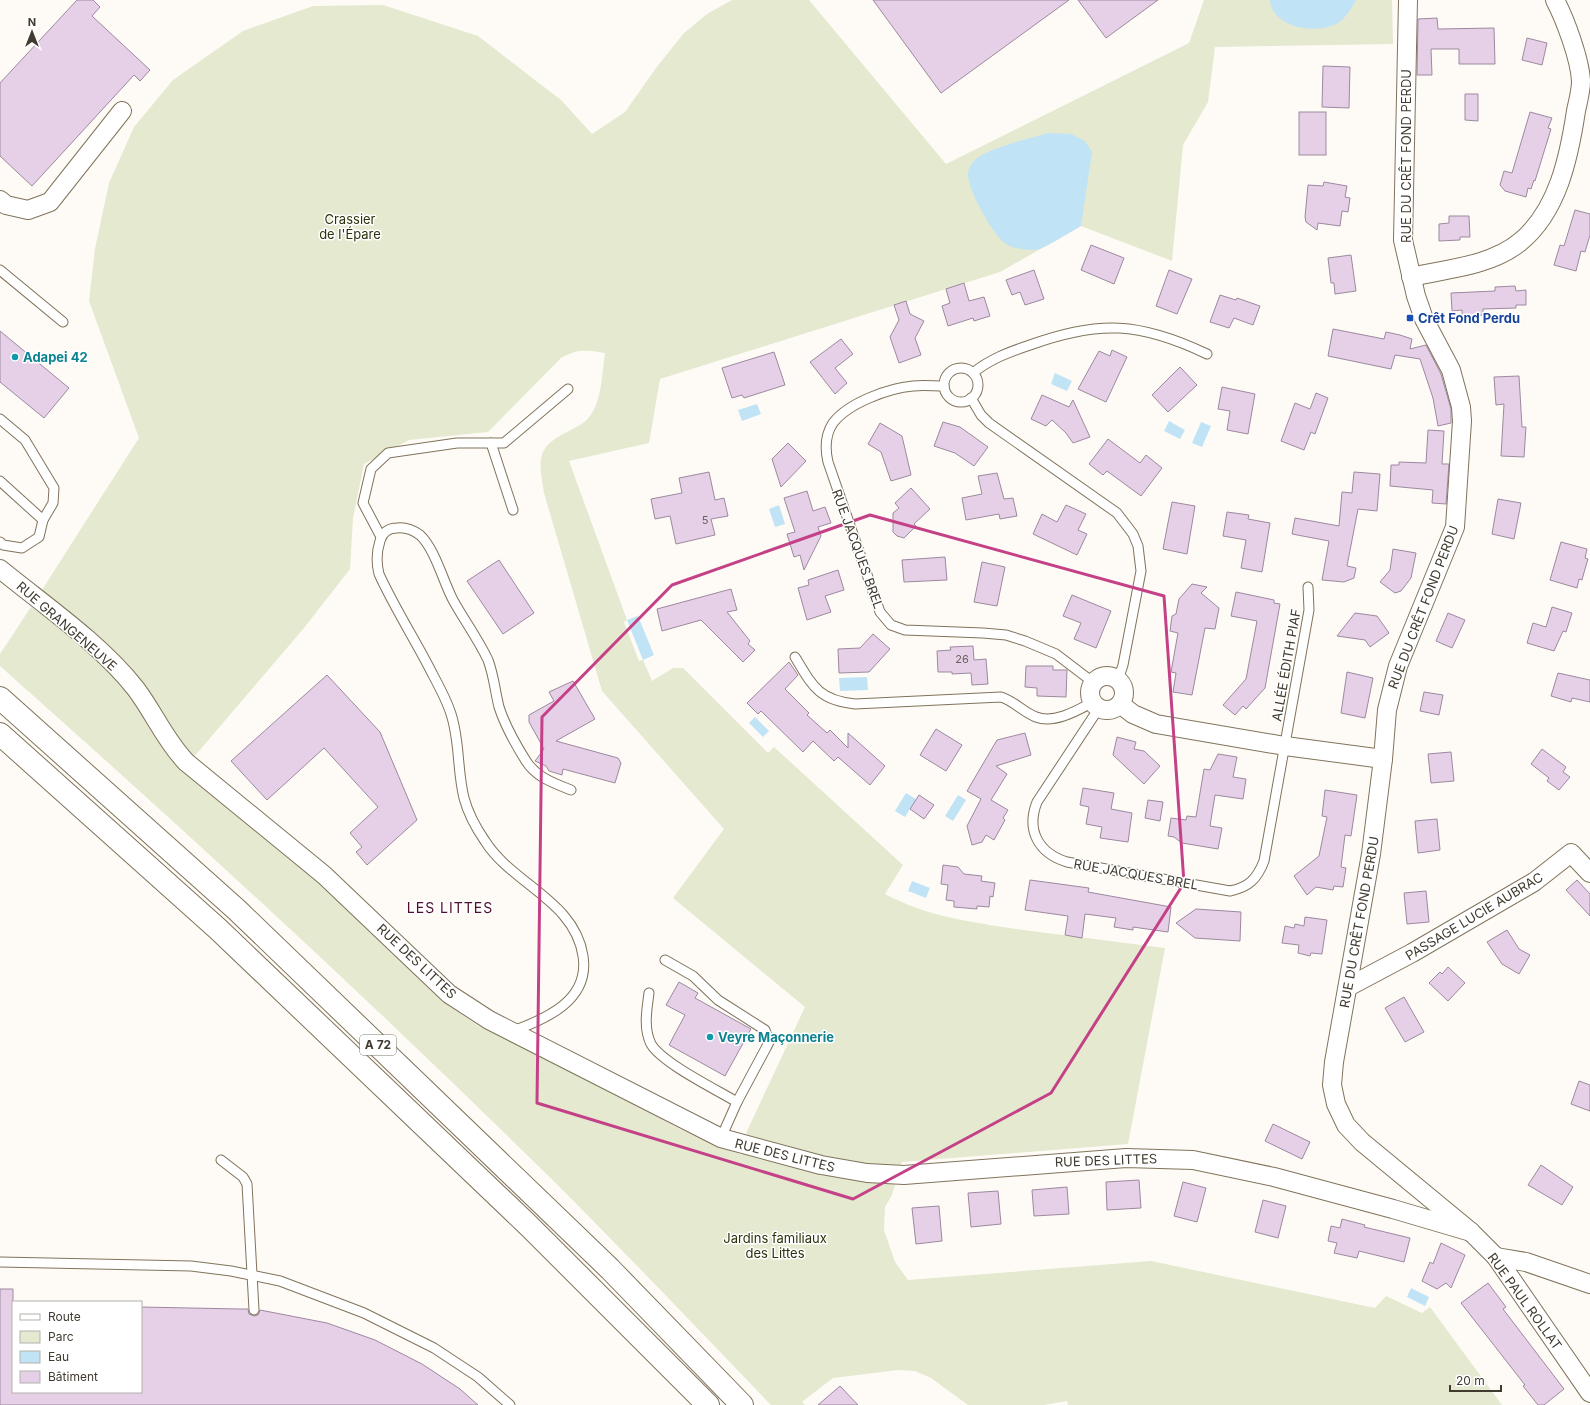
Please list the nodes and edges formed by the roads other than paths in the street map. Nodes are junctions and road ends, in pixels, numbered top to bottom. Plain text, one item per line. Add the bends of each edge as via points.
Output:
1 (1408, 0) edge
2 (1555, 0) edge
3 (1585, 82) edge
4 (122, 111) dead end
5 (0, 200) edge
6 (0, 270) edge
7 (1411, 277) junction
8 (63, 322) dead end
9 (1207, 354) dead end
10 (973, 373) junction
11 (944, 386) junction
12 (568, 389) dead end
13 (971, 398) junction
14 (0, 419) edge
15 (491, 443) junction
16 (0, 481) edge
17 (513, 510) dead end
18 (43, 520) junction
19 (381, 537) junction
20 (0, 542) edge
21 (0, 569) edge
22 (1308, 587) dead end
23 (795, 657) dead end
24 (1118, 680) junction
25 (1094, 683) junction
26 (0, 698) edge
27 (1120, 704) junction
28 (1096, 705) junction
29 (0, 734) edge
30 (1285, 746) junction
31 (1384, 759) junction
32 (207, 779) joint
33 (571, 790) dead end
34 (1590, 874) edge
35 (665, 960) dead end
36 (1348, 987) junction
37 (649, 992) dead end
38 (512, 1032) junction
39 (737, 1102) junction
40 (721, 1138) junction
41 (221, 1160) dead end
42 (1471, 1232) junction
43 (1496, 1257) junction
44 (0, 1262) edge
45 (253, 1276) junction
46 (1590, 1284) edge
47 (254, 1310) dead end
48 (1590, 1393) edge
49 (510, 1405) edge
50 (708, 1405) edge
51 (742, 1405) edge

1 - 7 street, RUE DU CRÊT FOND PERDU via 1403,240
2 - 3 street via 1567,26
3 - 7 street via 1574,132 1555,195 1541,220 1520,242 1498,255
4 - 5 street via 50,202 28,210 6,205
6 - 8 lane
7 - 31 street, RUE DU CRÊT FOND PERDU via 1424,319 1451,370 1461,407 1458,505 1452,536 1398,666 1387,710
9 - 10 lane via 1180,342 1122,327 1096,327 1049,338 996,357
10 - 11 lane via 962,368 952,371 947,375
10 - 13 lane via 978,386
11 - 13 lane via 948,395 956,401
11 - 25 lane, RUE JACQUES BREL via 912,386 866,400 849,409 834,422 828,434 828,462 880,612 891,625 905,630 1006,635 1025,641 1056,654
12 - 15 lane via 504,443
13 - 24 lane via 981,416 989,423 1117,513 1133,534 1138,546 1141,571
14 - 18 lane via 25,440 54,488 53,504
15 - 17 lane
15 - 19 lane via 457,443 388,454 371,469 363,503
16 - 18 lane
18 - 20 lane via 39,537 22,548
19 - 33 lane via 393,528 402,527 420,535 487,659 502,715 527,762 534,772 545,780
19 - 38 lane via 376,560 379,574 424,656 451,713 456,731 464,798 472,820 486,843 505,864 548,899 568,921 579,942 583,957 583,973 570,1000 537,1023
21 - 32 street, RUE GRANGENEUVE via 101,652 120,671 136,690 178,754
22 - 30 lane, ALLÉE ÉDITH PIAF via 1309,610
23 - 28 lane via 819,692 840,702 855,704 995,696 1009,699 1036,717 1045,719
24 - 25 street via 1103,677
24 - 27 street via 1124,694
25 - 28 street via 1090,694
26 - 51 highway, A 72 via 237,910 610,1269
27 - 28 street via 1110,710
27 - 30 street via 1133,714 1156,724
28 - 30 lane, RUE JACQUES BREL via 1037,802 1033,815 1034,830 1041,846 1052,856 1067,862 1230,891 1247,886 1255,880 1264,861
29 - 50 highway, A 72 via 218,929 528,1226
30 - 31 street
31 - 36 street, RUE DU CRÊT FOND PERDU
32 - 38 street, RUE DES LITTES via 324,875 449,994
34 - 36 street, PASSAGE LUCIE AUBRAC via 1572,853 1534,882
35 - 39 lane via 693,976 718,1000 737,1014 759,1025 768,1035 769,1042
36 - 42 street, RUE DU CRÊT FOND PERDU via 1332,1085 1336,1104 1346,1124 1362,1142
37 - 39 lane via 646,1018 651,1044 662,1057
38 - 40 street, RUE DES LITTES
39 - 40 lane
40 - 42 street, RUE DES LITTES via 821,1165 867,1173 904,1175 1126,1158 1193,1160 1274,1177
41 - 45 lane via 243,1177 247,1184
42 - 43 street, RUE PAUL ROLLAT
43 - 46 street via 1526,1262
43 - 48 street, RUE PAUL ROLLAT
44 - 45 lane via 191,1266
45 - 47 lane
45 - 49 lane via 280,1281 310,1291 364,1313 434,1348 478,1378

